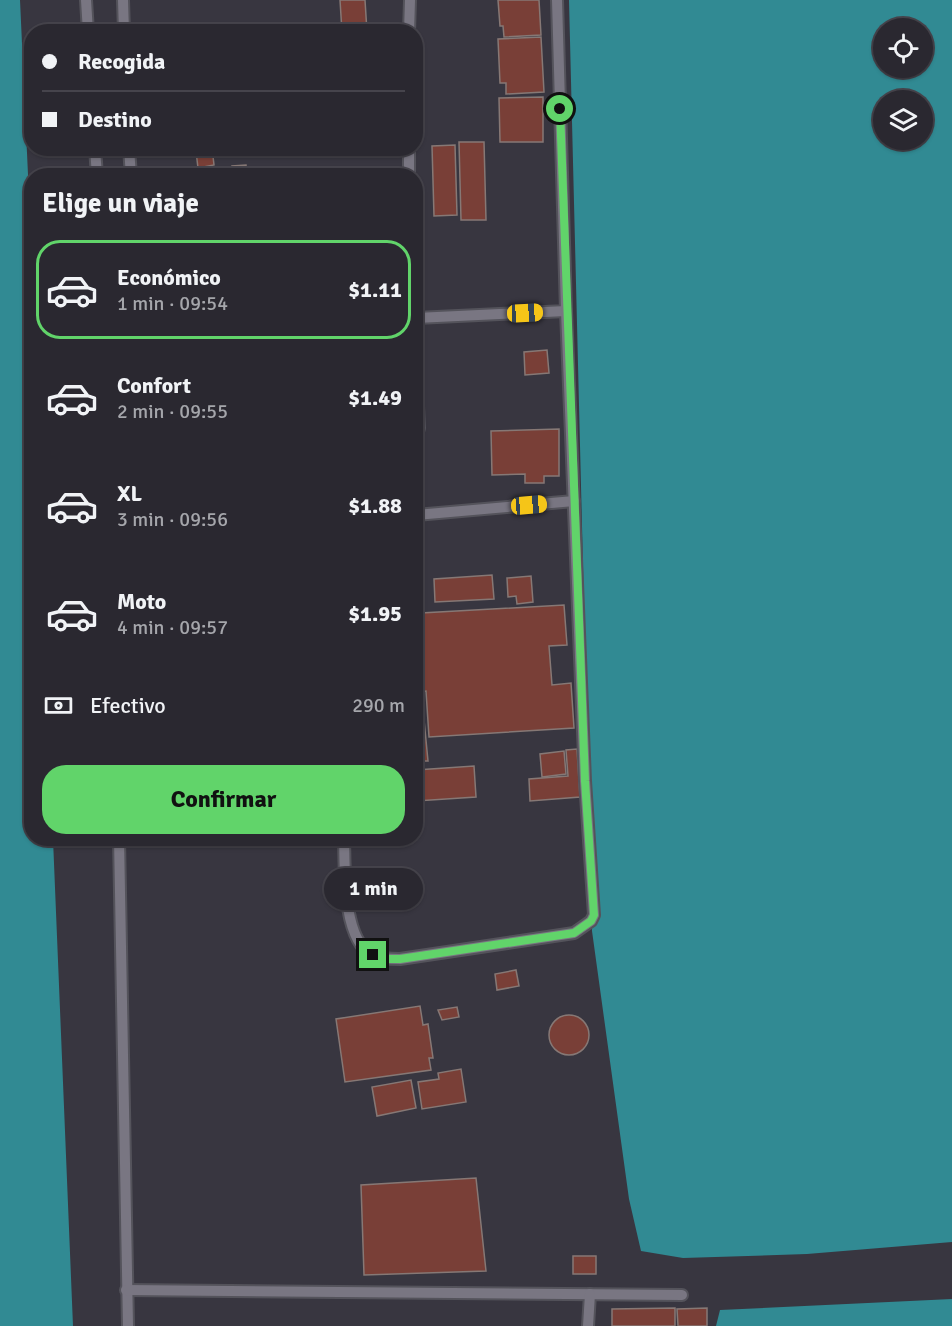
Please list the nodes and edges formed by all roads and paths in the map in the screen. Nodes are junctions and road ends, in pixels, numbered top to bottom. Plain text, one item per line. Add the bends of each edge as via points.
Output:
1 (86, 0) edge
2 (123, 0) edge
3 (410, 0) edge
4 (557, 0) edge
5 (88, 24) edge
6 (124, 24) edge
7 (410, 24) edge
8 (566, 311) junction
9 (423, 318) edge
10 (574, 501) junction
11 (423, 513) edge
12 (119, 846) edge
13 (345, 846) edge
14 (126, 1290) junction
15 (590, 1294) junction
16 (682, 1295) dead end
17 (128, 1326) edge
18 (588, 1326) edge

1 - 5 lane
2 - 6 lane
3 - 7 lane
4 - 8 lane
8 - 9 lane
8 - 10 lane
10 - 11 lane
10 - 13 lane via 594,915 591,921 574,933 400,959 373,955 355,934 349,910
12 - 14 lane
14 - 15 lane
14 - 17 lane
15 - 16 lane
15 - 18 lane

